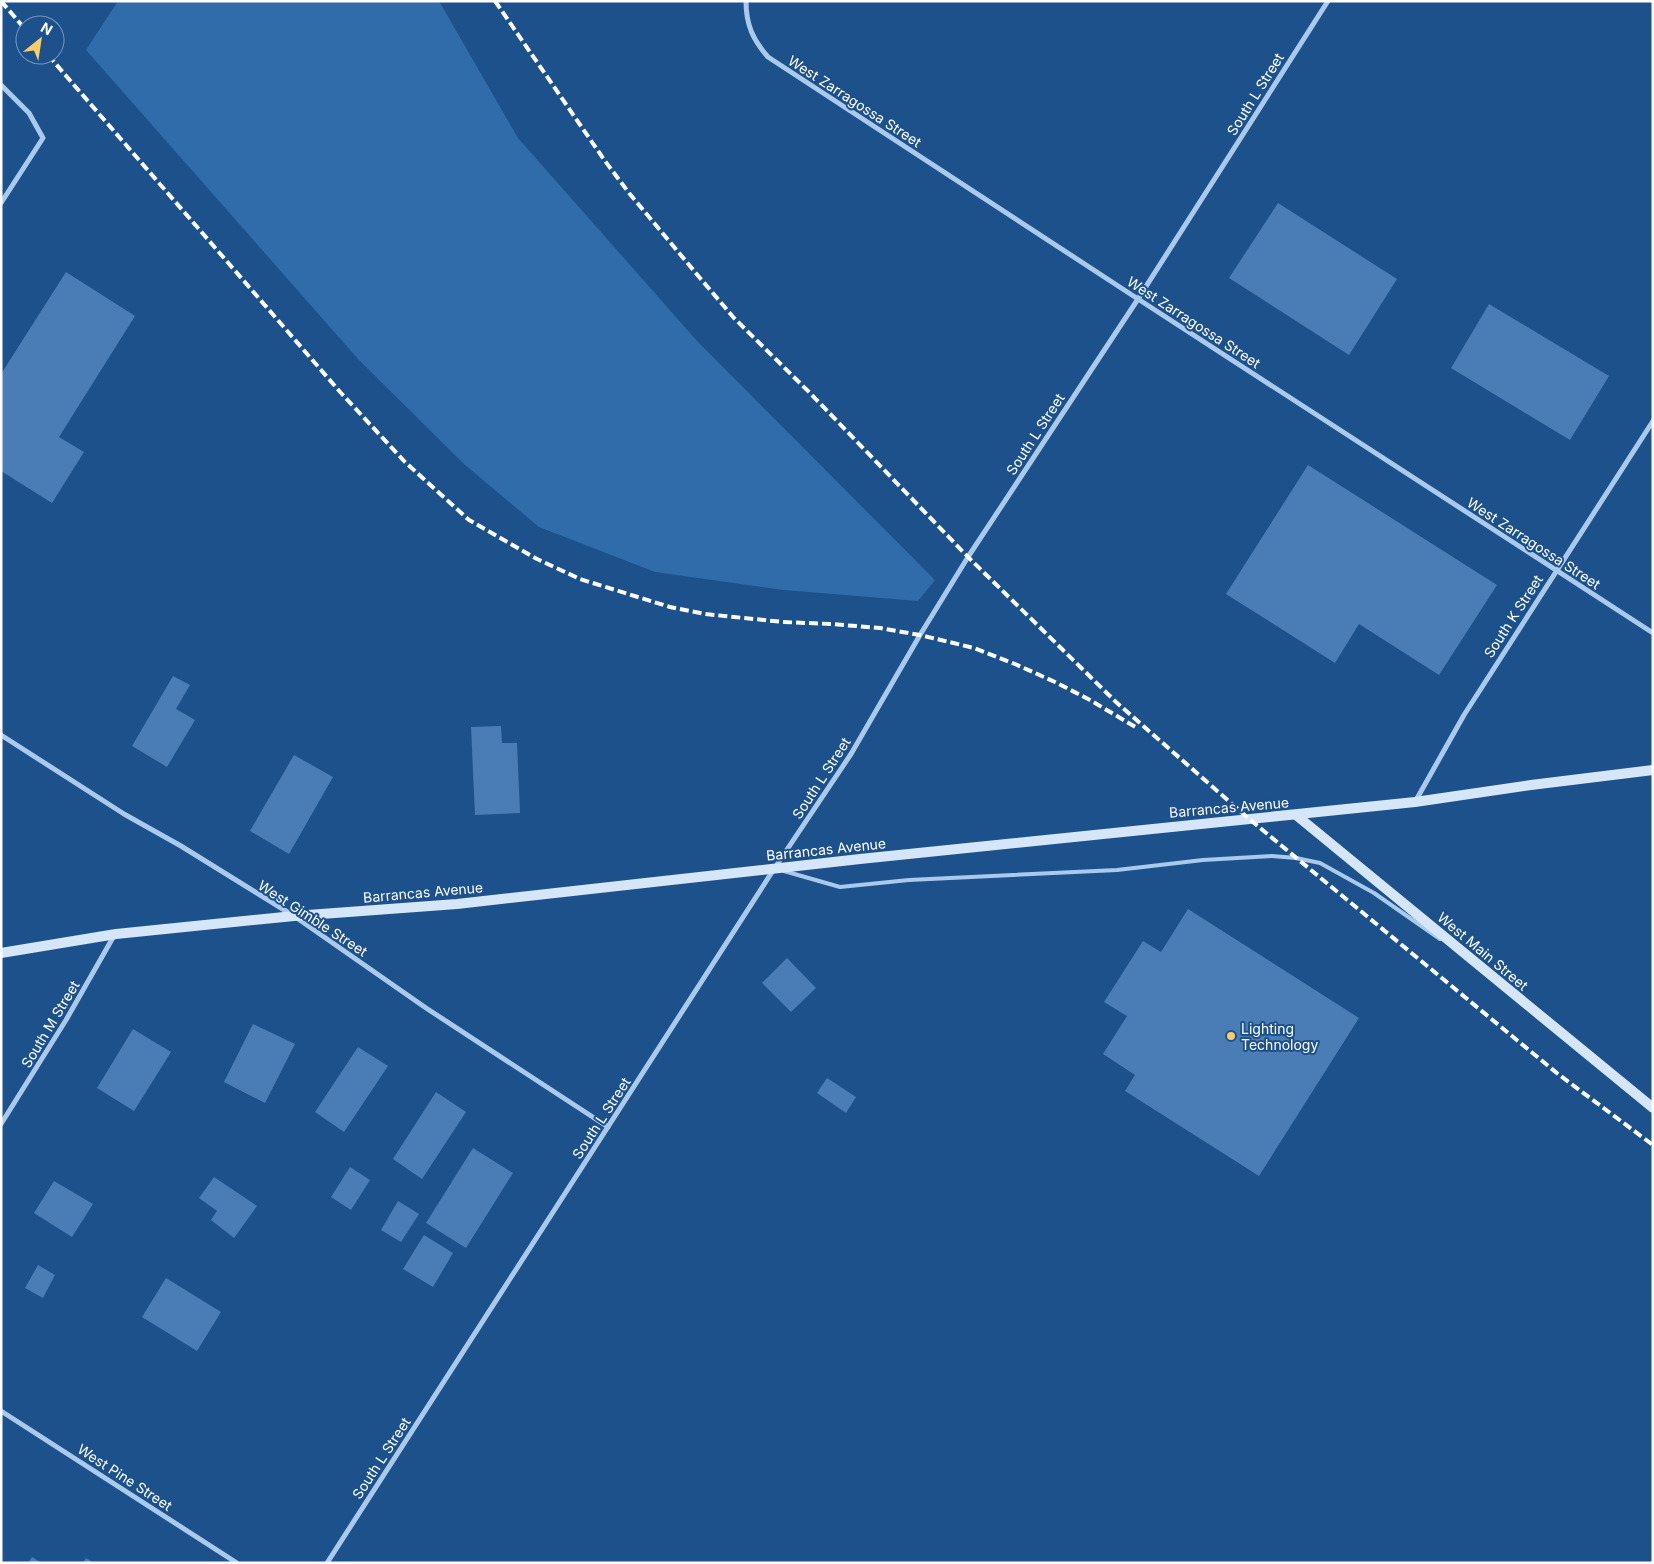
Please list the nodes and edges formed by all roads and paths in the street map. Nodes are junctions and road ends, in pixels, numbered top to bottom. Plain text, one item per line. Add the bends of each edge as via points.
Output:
1 (746, 1) edge
2 (1328, 1) edge
3 (1, 85) edge
4 (1, 203) edge
5 (1138, 299) junction
6 (1653, 421) edge
7 (1556, 571) junction
8 (1653, 633) edge
9 (1, 735) edge
10 (1653, 770) edge
11 (1415, 802) junction
12 (1296, 815) junction
13 (774, 868) junction
14 (294, 916) junction
15 (116, 934) junction
16 (1, 953) edge
17 (1484, 970) junction
18 (1653, 1108) edge
19 (1, 1124) edge
20 (608, 1127) junction
21 (1, 1410) edge
22 (237, 1563) edge
23 (327, 1563) edge

1 - 5 street, West Zarragossa Street via 749,27 768,58
2 - 5 street, South L Street
3 - 4 street via 29,113 43,138
5 - 7 street, West Zarragossa Street
5 - 13 street, South L Street via 968,557 851,754
6 - 7 street, South K Street
7 - 8 street, West Zarragossa Street
7 - 11 street, South K Street via 1464,715
9 - 14 street, West Gimble Street via 124,814
10 - 11 main road, Barrancas Avenue
11 - 12 main road, Barrancas Avenue
12 - 13 main road, Barrancas Avenue
12 - 17 main road, West Main Street
13 - 14 main road, Barrancas Avenue via 457,904
13 - 17 lane via 840,888 909,880 1117,870 1203,860 1272,856 1296,858 1320,863 1374,893
13 - 20 street, South L Street
14 - 15 main road, Barrancas Avenue
14 - 20 street, West Gimble Street via 426,1008
15 - 16 main road, Barrancas Avenue
15 - 19 street, South M Street
17 - 18 main road, West Main Street
20 - 23 street, South L Street
21 - 22 street, West Pine Street

